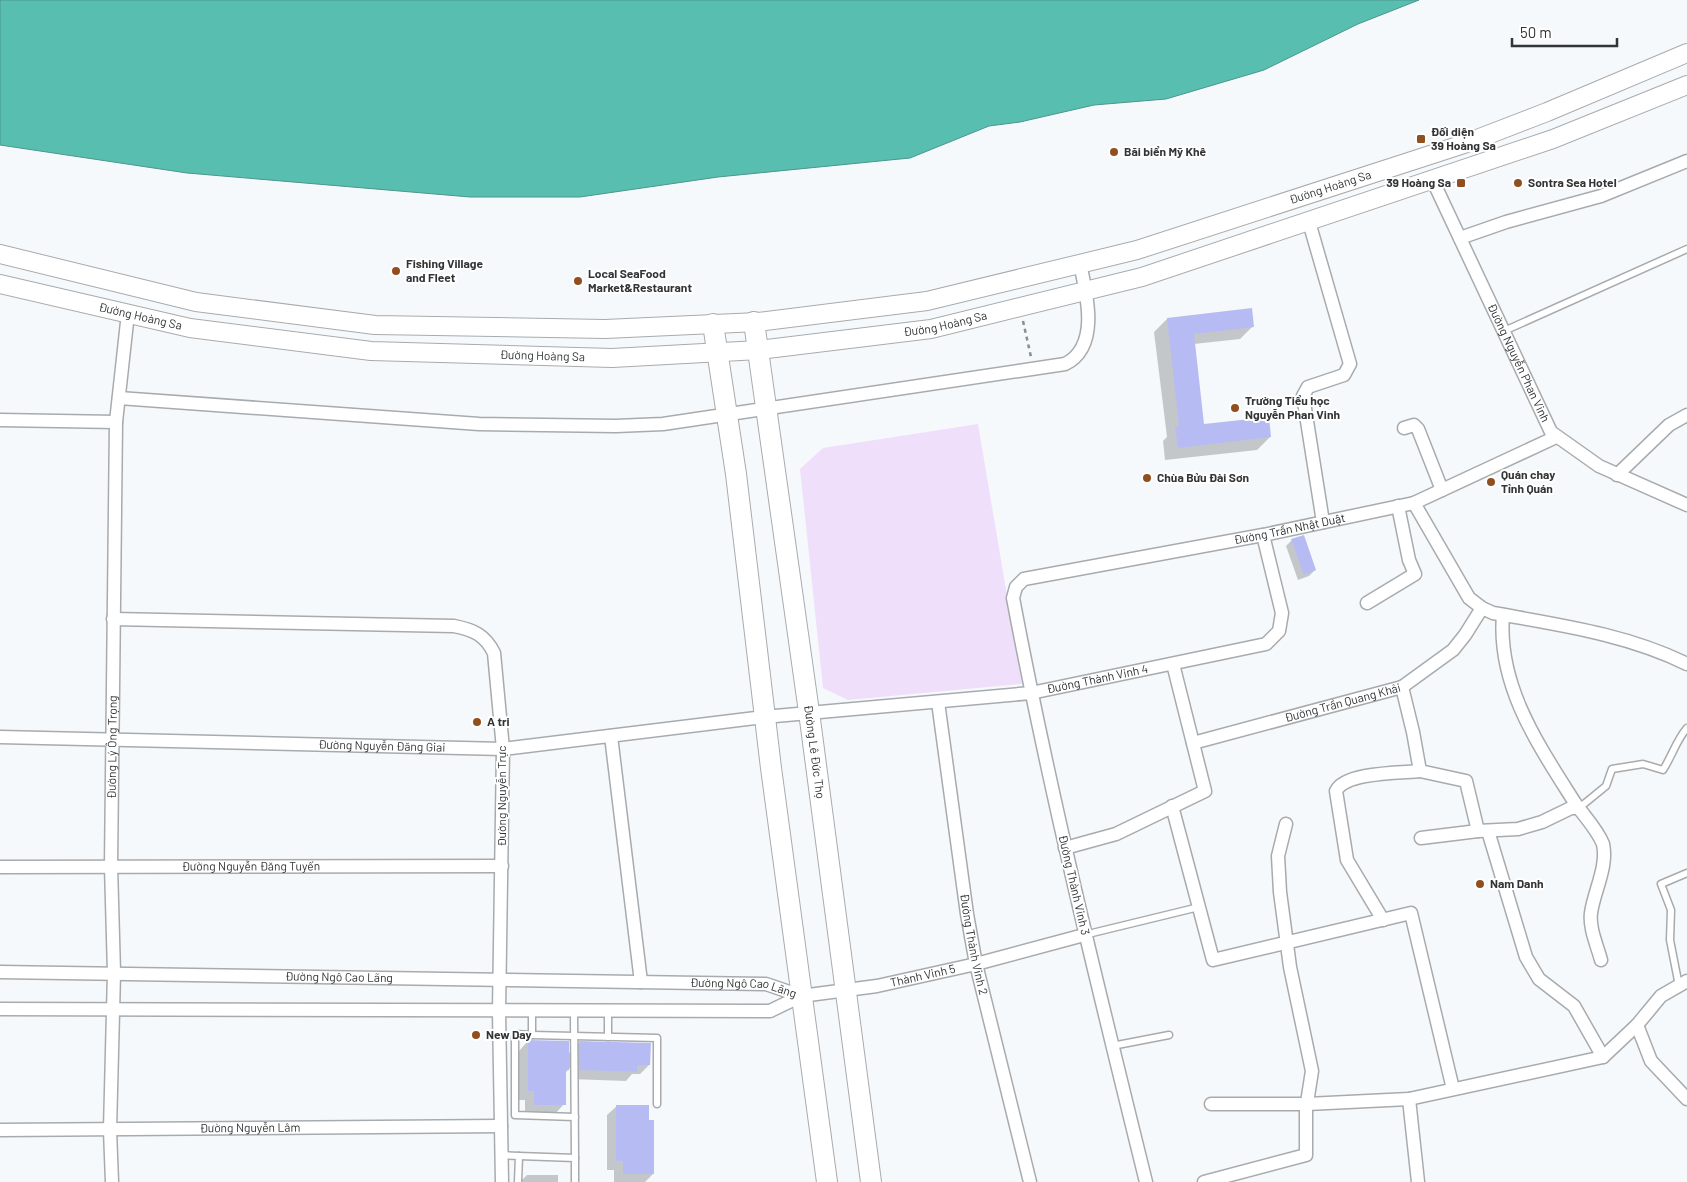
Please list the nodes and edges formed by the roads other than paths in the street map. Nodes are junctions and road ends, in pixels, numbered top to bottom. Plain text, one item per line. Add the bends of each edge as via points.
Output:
1 (1687, 53) edge
2 (1687, 86) edge
3 (1424, 157) junction
4 (1687, 161) edge
5 (1433, 181) junction
6 (1309, 222) junction
7 (1460, 238) junction
8 (1687, 249) edge
9 (0, 254) edge
10 (1080, 264) junction
11 (0, 284) edge
12 (131, 286) junction
13 (1086, 291) junction
14 (128, 313) junction
15 (754, 322) junction
16 (713, 324) junction
17 (1504, 331) junction
18 (759, 350) junction
19 (718, 352) junction
20 (119, 398) junction
21 (766, 409) junction
22 (727, 414) junction
23 (1687, 415) edge
24 (0, 420) edge
25 (116, 422) junction
26 (1404, 428) dead end
27 (1556, 437) junction
28 (1617, 474) junction
29 (1442, 490) junction
30 (1414, 503) junction
31 (1687, 505) edge
32 (1398, 506) junction
33 (1323, 522) junction
34 (1263, 535) junction
35 (1016, 587) joint
36 (1367, 603) dead end
37 (1482, 608) junction
38 (1503, 615) junction
39 (113, 618) junction
40 (1173, 664) junction
41 (1687, 664) edge
42 (1402, 688) junction
43 (1031, 693) junction
44 (938, 702) junction
45 (809, 712) junction
46 (764, 717) junction
47 (1687, 728) edge
48 (611, 736) junction
49 (0, 737) edge
50 (114, 738) junction
51 (1193, 743) junction
52 (503, 749) junction
53 (1420, 771) junction
54 (1172, 806) junction
55 (1579, 808) junction
56 (1286, 824) dead end
57 (1483, 831) junction
58 (1422, 838) dead end
59 (1065, 848) junction
60 (112, 866) junction
61 (502, 866) junction
62 (0, 867) edge
63 (1687, 873) edge
64 (1199, 907) junction
65 (1383, 920) junction
66 (1084, 935) junction
67 (1288, 944) junction
68 (1601, 960) dead end
69 (976, 964) junction
70 (0, 972) edge
71 (114, 973) junction
72 (500, 980) junction
73 (640, 982) junction
74 (1683, 984) edge
75 (846, 991) junction
76 (801, 996) junction
77 (113, 1008) junction
78 (0, 1009) edge
79 (499, 1012) junction
80 (532, 1012) junction
81 (574, 1012) junction
82 (608, 1012) junction
83 (1637, 1025) junction
84 (532, 1035) junction
85 (1170, 1035) dead end
86 (573, 1036) junction
87 (608, 1037) junction
88 (1112, 1046) junction
89 (1603, 1057) junction
90 (1453, 1089) junction
91 (500, 1090) junction
92 (515, 1091) junction
93 (1409, 1099) junction
94 (1687, 1100) edge
95 (657, 1104) dead end
96 (1211, 1104) dead end
97 (1307, 1104) junction
98 (575, 1118) junction
99 (501, 1126) junction
100 (0, 1130) edge
101 (110, 1130) junction
102 (502, 1156) junction
103 (518, 1156) junction
104 (575, 1158) junction
105 (112, 1182) edge
106 (502, 1182) edge
107 (518, 1182) edge
108 (575, 1182) edge
109 (827, 1182) edge
110 (870, 1182) edge
111 (1030, 1182) edge
112 (1146, 1182) edge
113 (1204, 1182) edge
114 (1418, 1182) edge

1 - 3 main road, Đường Hoàng Sa via 1547,112
2 - 5 main road, Đường Hoàng Sa via 1554,140
3 - 5 main road
3 - 10 main road, Đường Hoàng Sa via 1137,250
4 - 7 street via 1601,196
5 - 6 main road, Đường Hoàng Sa
5 - 7 street, Đường Nguyễn Phan Vinh
6 - 13 main road, Đường Hoàng Sa via 1142,277
6 - 33 street via 1350,364 1344,374 1308,387 1304,396
7 - 17 street, Đường Nguyễn Phan Vinh
8 - 17 lane
9 - 12 main road, Đường Hoàng Sa
10 - 13 street
10 - 15 main road, Đường Hoàng Sa via 928,301
11 - 14 main road, Đường Hoàng Sa
12 - 14 main road
12 - 16 main road, Đường Hoàng Sa via 196,302 375,325 605,328
13 - 18 main road, Đường Hoàng Sa via 932,329
13 - 21 street via 1087,336 1080,354 1064,364
14 - 19 main road, Đường Hoàng Sa via 190,328 372,351 612,358
14 - 20 street, Đường Lý Ông Trọng
15 - 16 main road, Đường Hoàng Sa
15 - 18 main road, Đường Lê Đức Thọ
16 - 19 main road
17 - 27 street, Đường Nguyễn Phan Vinh via 1547,427
18 - 19 main road, Đường Hoàng Sa
18 - 21 main road, Đường Lê Đức Thọ
19 - 22 main road
20 - 22 street via 530,426 663,424
20 - 25 street, Đường Lý Ông Trọng
21 - 22 street
21 - 45 main road, Đường Lê Đức Thọ
22 - 46 main road
23 - 28 street via 1669,425
24 - 25 street
25 - 39 street, Đường Lý Ông Trọng
26 - 29 street via 1412,425 1418,429
27 - 28 street, Đường Nguyễn Phan Vinh
27 - 29 street, Đường Trần Nhật Duật
28 - 31 street, Đường Nguyễn Phan Vinh
29 - 30 street, Đường Trần Nhật Duật
30 - 32 street, Đường Trần Nhật Duật
30 - 37 street via 1469,598
32 - 33 street, Đường Trần Nhật Duật
32 - 36 street via 1415,574
33 - 34 street, Đường Trần Nhật Duật
34 - 35 street, Đường Trần Nhật Duật via 1024,579
34 - 40 street, Đường Thành Vinh 4 via 1282,613 1282,624 1275,638 1252,648
35 - 43 street, Đường Thành Vinh 3 via 1012,598
37 - 38 street
37 - 42 street via 1453,650
38 - 41 street via 1618,637
38 - 55 street via 1501,637 1505,659 1522,713
39 - 50 street, Đường Lý Ông Trọng
39 - 52 street, Đường Nguyễn Trực via 454,626 468,629 489,642 494,653
40 - 43 street, Đường Thành Vinh 4
40 - 51 street
42 - 51 street, Đường Trần Quang Khải
42 - 53 street, Đường Trần Quang Khải
43 - 44 street, Đường Thành Vinh 4
43 - 59 street, Đường Thành Vinh 3
44 - 45 street, Đường Thành Vinh 4
44 - 69 street, Đường Thành Vinh 2
45 - 46 street, Đường Thành Vinh 4
45 - 75 main road, Đường Lê Đức Thọ
46 - 48 street, Đường Nguyễn Đăng Giai
46 - 76 main road
47 - 55 lane via 1677,740 1663,770 1642,764 1612,769 1606,786
48 - 52 street, Đường Nguyễn Đăng Giai
48 - 73 street
49 - 50 street, Đường Nguyễn Đăng Giai
50 - 52 street, Đường Nguyễn Đăng Giai
50 - 60 street, Đường Lý Ông Trọng
51 - 54 street via 1205,791
52 - 61 street, Đường Nguyễn Trực
53 - 57 street via 1466,781
53 - 65 street via 1345,781 1336,791 1347,860
54 - 59 street via 1116,834
54 - 64 street
55 - 57 street via 1571,808 1518,829
55 - 68 street via 1604,849 1591,914
56 - 67 street via 1278,864
57 - 58 street
57 - 89 street via 1526,957 1539,979 1574,1006
59 - 66 street, Đường Thành Vinh 3
60 - 61 street, Đường Nguyễn Đăng Tuyến
60 - 62 street, Đường Nguyễn Đăng Tuyến
60 - 71 street, Đường Lý Ông Trọng
61 - 72 street, Đường Nguyễn Trực
63 - 74 lane via 1661,884 1671,910 1670,940
64 - 66 lane
64 - 67 street via 1213,960
65 - 67 street
65 - 90 street via 1410,913
66 - 69 street, Thành Vinh 5
66 - 88 street, Đường Thành Vinh 3
67 - 97 street via 1312,1070
69 - 75 street, Thành Vinh 5
69 - 111 street, Đường Thành Vinh 2
70 - 71 street, Đường Ngô Cao Lãng
71 - 72 street, Đường Ngô Cao Lãng
71 - 77 street, Đường Lý Ông Trọng
72 - 73 street, Đường Ngô Cao Lãng
72 - 79 street, Đường Nguyễn Trực
73 - 76 street, Đường Ngô Cao Lãng via 766,984
74 - 83 street via 1661,996
75 - 76 street, Thành Vinh 5
75 - 110 main road, Đường Lê Đức Thọ
76 - 82 street, Đường Ngô Cao Lãng via 770,1011
76 - 109 main road
77 - 78 street, Đường Ngô Cao Lãng
77 - 79 street, Đường Ngô Cao Lãng
77 - 101 street, Đường Lý Ông Trọng
79 - 80 street, Đường Ngô Cao Lãng
79 - 91 street, Đường Nguyễn Trực
80 - 81 street, Đường Ngô Cao Lãng
80 - 84 lane
81 - 82 street, Đường Ngô Cao Lãng
81 - 86 lane
82 - 87 lane
83 - 89 street
83 - 94 street via 1651,1061
84 - 86 lane
84 - 92 lane via 515,1034
85 - 88 lane
86 - 87 lane
86 - 98 lane
87 - 95 lane via 657,1038
88 - 112 street, Đường Thành Vinh 3
89 - 90 street
90 - 93 street
91 - 92 lane
91 - 99 street, Đường Nguyễn Trực
92 - 98 lane via 515,1115
93 - 97 street
93 - 114 street
96 - 97 street
97 - 113 street via 1306,1155
98 - 104 lane
99 - 101 street, Đường Nguyễn Lâm
99 - 102 street, Đường Nguyễn Trực
100 - 101 street, Đường Nguyễn Lâm
101 - 105 street, Đường Lý Ông Trọng
102 - 103 lane
102 - 106 street, Đường Nguyễn Trực
103 - 104 lane
103 - 107 lane
104 - 108 lane

